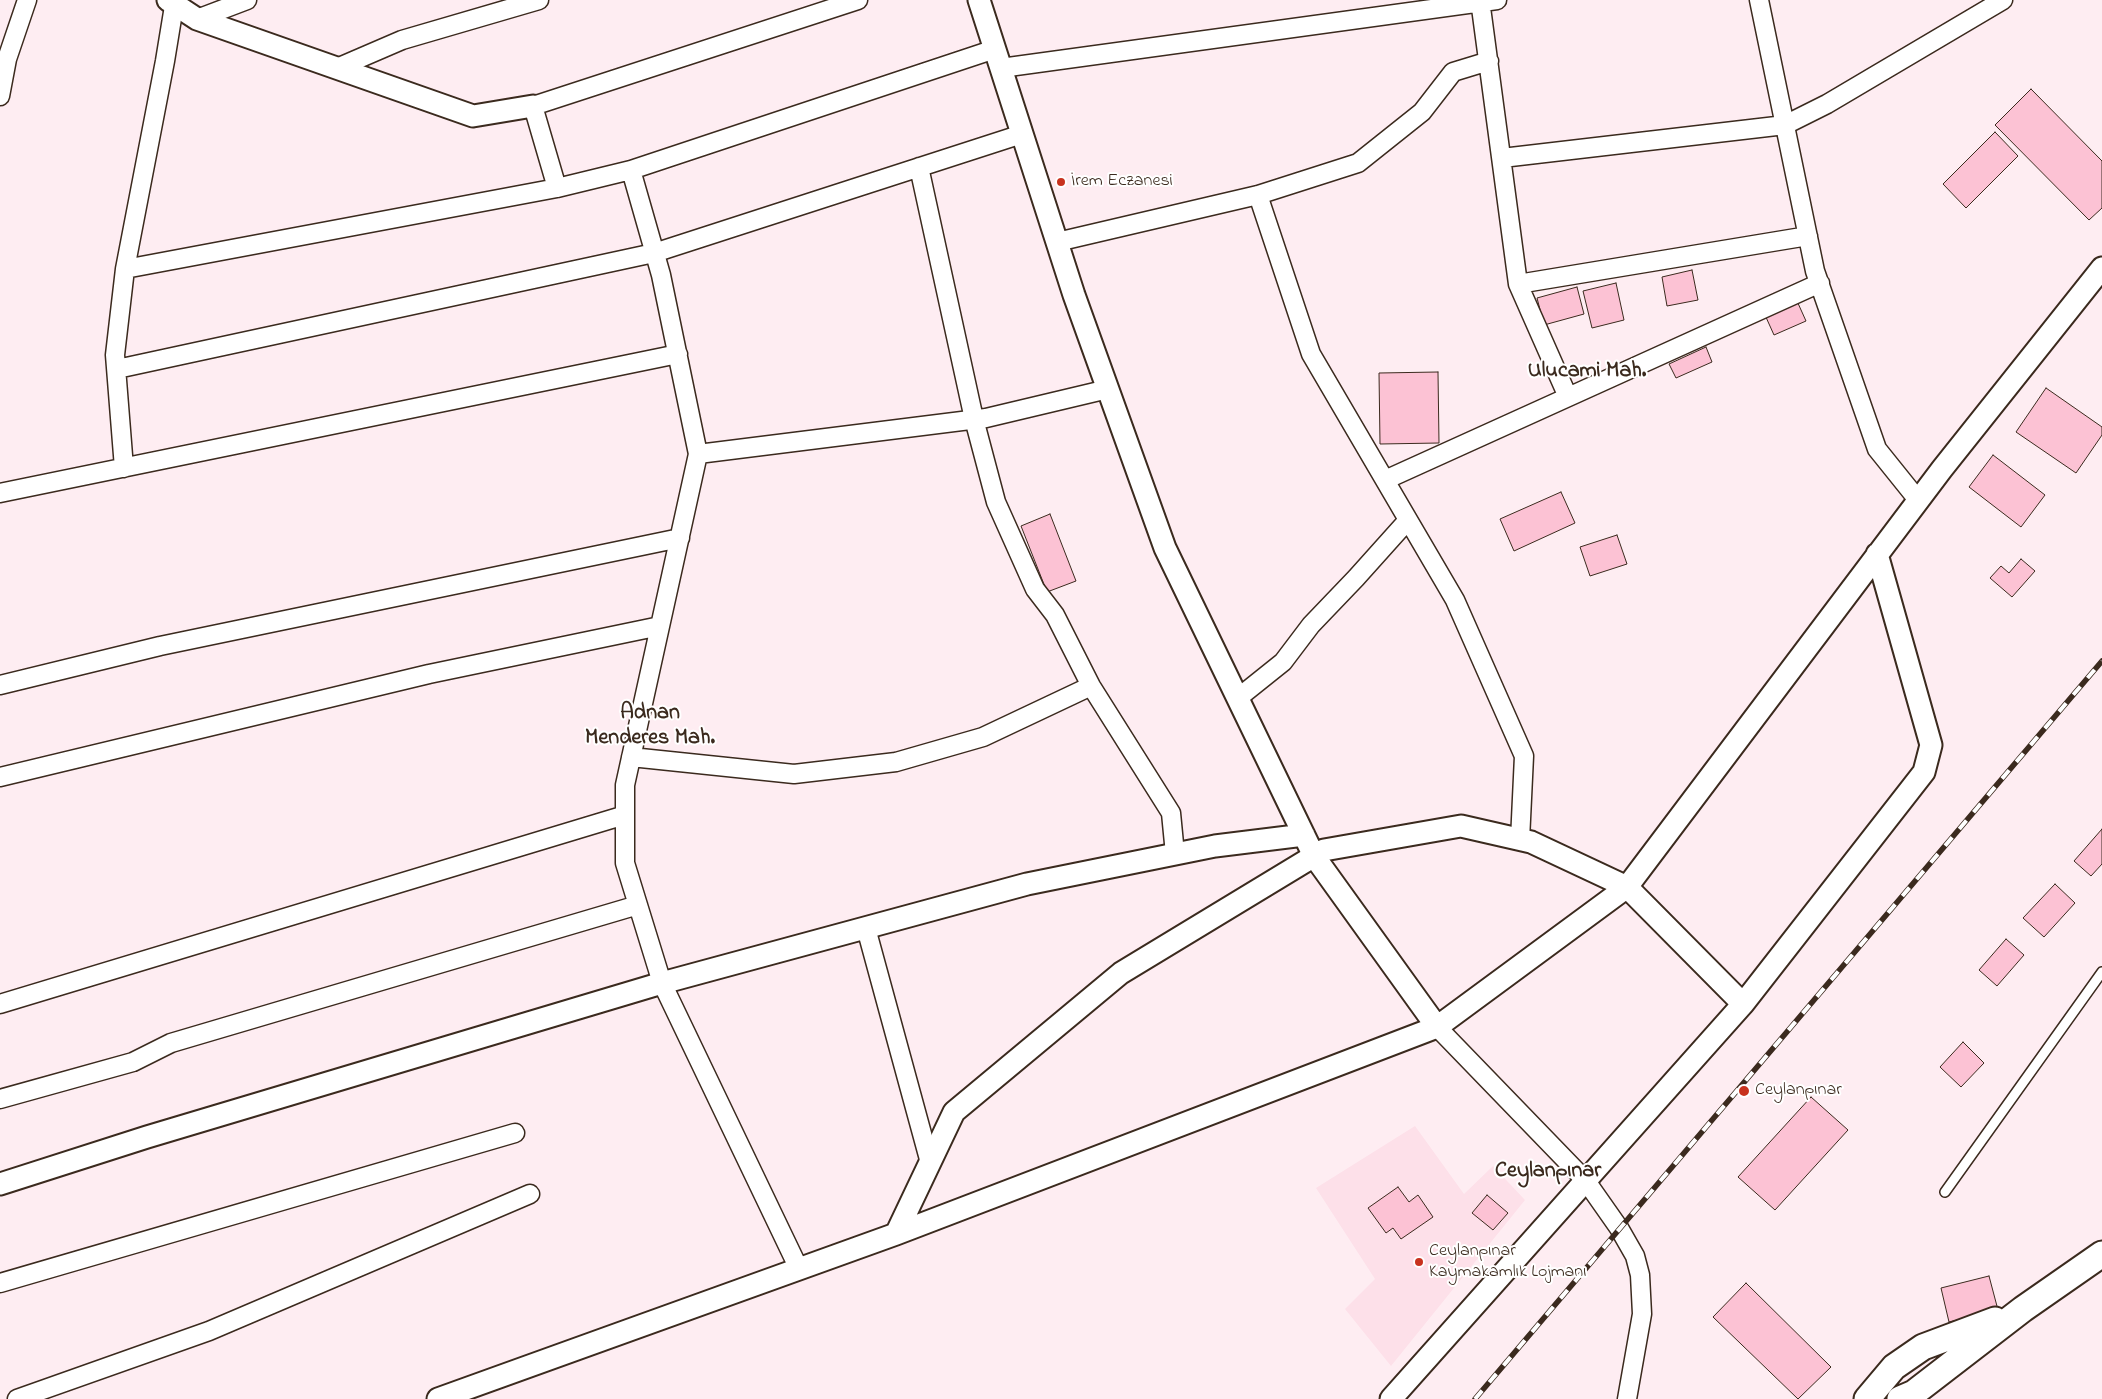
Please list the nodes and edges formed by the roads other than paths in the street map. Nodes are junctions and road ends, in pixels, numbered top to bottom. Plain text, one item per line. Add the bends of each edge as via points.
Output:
1 (27, 0) edge
2 (247, 0) edge
3 (539, 0) edge
4 (858, 0) edge
5 (1759, 0) edge
6 (2003, 0) edge
7 (173, 1) edge
8 (983, 1) edge
9 (1486, 1) edge
10 (197, 18) junction
11 (998, 59) junction
12 (1489, 61) junction
13 (337, 68) junction
14 (0, 96) edge
15 (533, 106) junction
16 (1785, 126) junction
17 (1022, 134) junction
18 (1502, 158) junction
19 (919, 167) junction
20 (631, 170) junction
21 (557, 188) junction
22 (1258, 195) junction
23 (1808, 236) junction
24 (1057, 242) junction
25 (654, 253) junction
26 (2102, 268) edge
27 (125, 269) junction
28 (1820, 283) junction
29 (1518, 284) junction
30 (678, 354) junction
31 (117, 369) junction
32 (1108, 389) junction
33 (1568, 397) junction
34 (974, 419) junction
35 (698, 454) junction
36 (124, 468) junction
37 (1385, 480) junction
38 (0, 493) edge
39 (1918, 500) junction
40 (1408, 520) junction
41 (680, 538) junction
42 (1877, 554) junction
43 (660, 626) junction
44 (0, 685) edge
45 (1091, 686) junction
46 (1238, 698) junction
47 (631, 757) junction
48 (0, 777) edge
49 (625, 815) junction
50 (1304, 835) junction
51 (1520, 840) junction
52 (1175, 854) junction
53 (1314, 856) junction
54 (1626, 886) junction
55 (638, 905) junction
56 (866, 928) junction
57 (2102, 972) edge
58 (662, 983) junction
59 (0, 1004) edge
60 (1743, 1004) junction
61 (1437, 1026) junction
62 (0, 1099) edge
63 (515, 1133) dead end
64 (930, 1163) junction
65 (1586, 1181) junction
66 (0, 1184) edge
67 (1945, 1192) dead end
68 (530, 1194) dead end
69 (896, 1234) junction
70 (2102, 1254) edge
71 (798, 1269) junction
72 (0, 1283) edge
73 (2023, 1309) junction
74 (17, 1399) edge
75 (438, 1399) edge
76 (1391, 1399) edge
77 (1627, 1399) edge
78 (1868, 1399) edge
79 (1900, 1399) edge

1 - 14 street via 7,59
2 - 10 street
3 - 13 street via 402,40
4 - 15 street
5 - 16 street
6 - 16 street
7 - 10 street
7 - 27 street
8 - 11 street
9 - 11 street
9 - 12 street
10 - 13 street
11 - 17 street
11 - 20 street
12 - 18 street
12 - 22 street via 1453,72 1422,112 1358,163
13 - 15 street via 473,116
15 - 21 street
16 - 18 street
16 - 23 street
17 - 19 street
17 - 24 street
18 - 29 street
19 - 25 street
19 - 34 street
20 - 21 street
20 - 25 street
21 - 27 street
22 - 24 street
22 - 37 street via 1311,354
23 - 28 street
23 - 29 street
24 - 32 street
25 - 30 street
25 - 31 street
26 - 39 street
27 - 31 street via 115,354
28 - 33 street
28 - 39 street via 1877,448
29 - 33 street
30 - 35 street
30 - 36 street
31 - 36 street
32 - 34 street
32 - 46 street via 1165,548
33 - 37 street
34 - 35 street
34 - 45 street via 996,502 1035,589 1055,615
35 - 41 street
36 - 38 street
37 - 40 street
39 - 42 street
40 - 46 street via 1311,625 1283,662
40 - 51 street via 1455,600 1524,756
41 - 43 street
41 - 44 street via 160,646
42 - 54 street
42 - 60 street via 1931,746 1924,772
43 - 47 street
43 - 48 street via 420,676
45 - 47 street via 983,737 896,762 794,774
45 - 52 street via 1171,813
46 - 50 street
47 - 49 street via 625,785
49 - 55 street via 625,863
49 - 59 street
50 - 52 street
50 - 53 street
51 - 53 street via 1461,826 1324,850
51 - 54 street via 1531,842
52 - 56 street via 1027,884
53 - 61 street
53 - 64 street via 1121,973 954,1112
54 - 60 street
54 - 61 street
55 - 58 street
55 - 62 street via 171,1043 133,1062
56 - 58 street
56 - 64 street
57 - 67 lane
58 - 66 street
58 - 71 street
60 - 65 street
61 - 65 street
61 - 69 street
63 - 72 street
64 - 69 street
65 - 76 street
65 - 77 street via 1635,1256 1640,1276 1640,1332
68 - 74 street via 209,1331
69 - 71 street
70 - 73 main road
71 - 75 street
73 - 78 main road via 1923,1347 1894,1367
73 - 79 main road via 1914,1393

